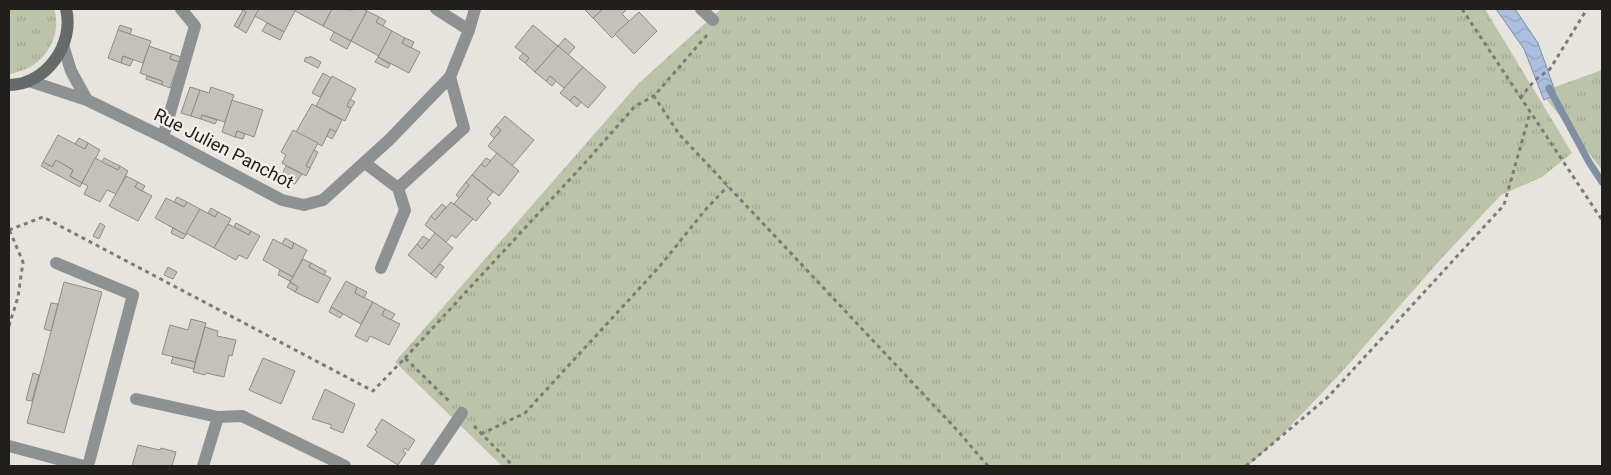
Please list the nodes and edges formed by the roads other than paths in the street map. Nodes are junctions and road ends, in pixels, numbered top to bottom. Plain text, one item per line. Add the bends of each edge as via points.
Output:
1 (66, 9) edge
2 (182, 9) edge
3 (436, 9) edge
4 (475, 9) edge
5 (701, 9) edge
6 (713, 20) road end
7 (469, 30) junction
8 (63, 45) junction
9 (450, 77) junction
10 (29, 81) junction
11 (10, 88) edge
12 (87, 100) junction
13 (163, 136) junction
14 (365, 163) junction
15 (398, 188) junction
16 (56, 263) dead end
17 (381, 268) dead end
18 (136, 399) dead end
19 (462, 413) road end
20 (218, 417) junction
21 (9, 446) edge
22 (86, 466) edge
23 (203, 466) edge
24 (345, 466) edge
25 (426, 466) edge

1 - 8 main road via 67,28
2 - 13 street via 196,26
3 - 7 street
4 - 7 street, Rue Julien Panchot
5 - 6 street
7 - 9 street, Rue Julien Panchot
8 - 10 main road via 55,60
8 - 12 street via 71,71
9 - 14 street, Rue Julien Panchot
9 - 15 street via 464,128
10 - 11 main road
10 - 12 street, Rue Julien Panchot
12 - 13 street, Rue Julien Panchot
13 - 14 street, Rue Julien Panchot via 282,200 304,205 323,200
14 - 15 street
15 - 17 street via 405,210
16 - 22 street via 133,295
18 - 20 street
19 - 25 street
20 - 23 street
20 - 24 street via 242,416
21 - 22 street

